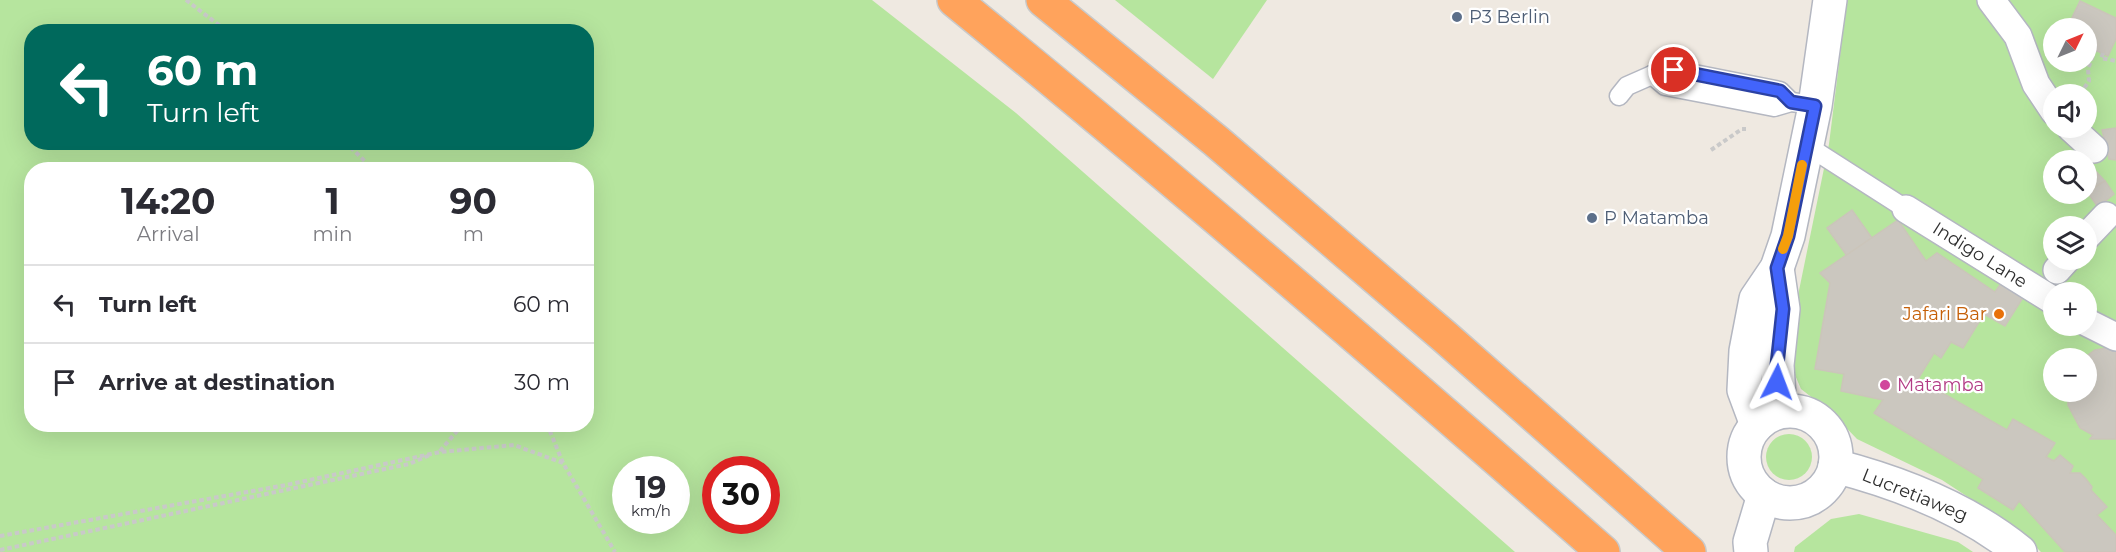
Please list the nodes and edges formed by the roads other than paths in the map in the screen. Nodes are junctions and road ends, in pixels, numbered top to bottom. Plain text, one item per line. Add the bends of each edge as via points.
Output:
1 (954, 0) edge
2 (1043, 0) edge
3 (1830, 0) edge
4 (1991, 0) edge
5 (2043, 94) edge
6 (1619, 96) dead end
7 (1803, 104) junction
8 (2082, 138) edge
9 (1806, 145) junction
10 (2094, 149) dead end
11 (1906, 209) joint
12 (2113, 209) edge
13 (2097, 226) edge
14 (2052, 280) edge
15 (2097, 328) edge
16 (2116, 337) edge
17 (1768, 418) junction
18 (1836, 466) junction
19 (1764, 495) junction
20 (1603, 552) edge
21 (1689, 552) edge
22 (1751, 552) edge
23 (2020, 552) edge

1 - 20 highway via 1180,186
2 - 21 highway via 1216,141
3 - 7 street
4 - 5 street via 2018,36
6 - 7 lane via 1627,86 1674,70 1780,91
7 - 9 street
8 - 10 street
9 - 11 lane
9 - 17 street via 1788,236 1777,268 1783,309
11 - 14 street, Indigo Lane
12 - 13 street
15 - 16 street
17 - 18 street via 1799,411 1816,418 1828,431 1835,448
17 - 19 street via 1751,431 1744,448 1744,466 1752,483
18 - 19 street via 1828,483 1816,495 1799,502 1781,502
18 - 23 street, Lucretiaweg via 1878,477 1970,516
19 - 22 street via 1750,542

